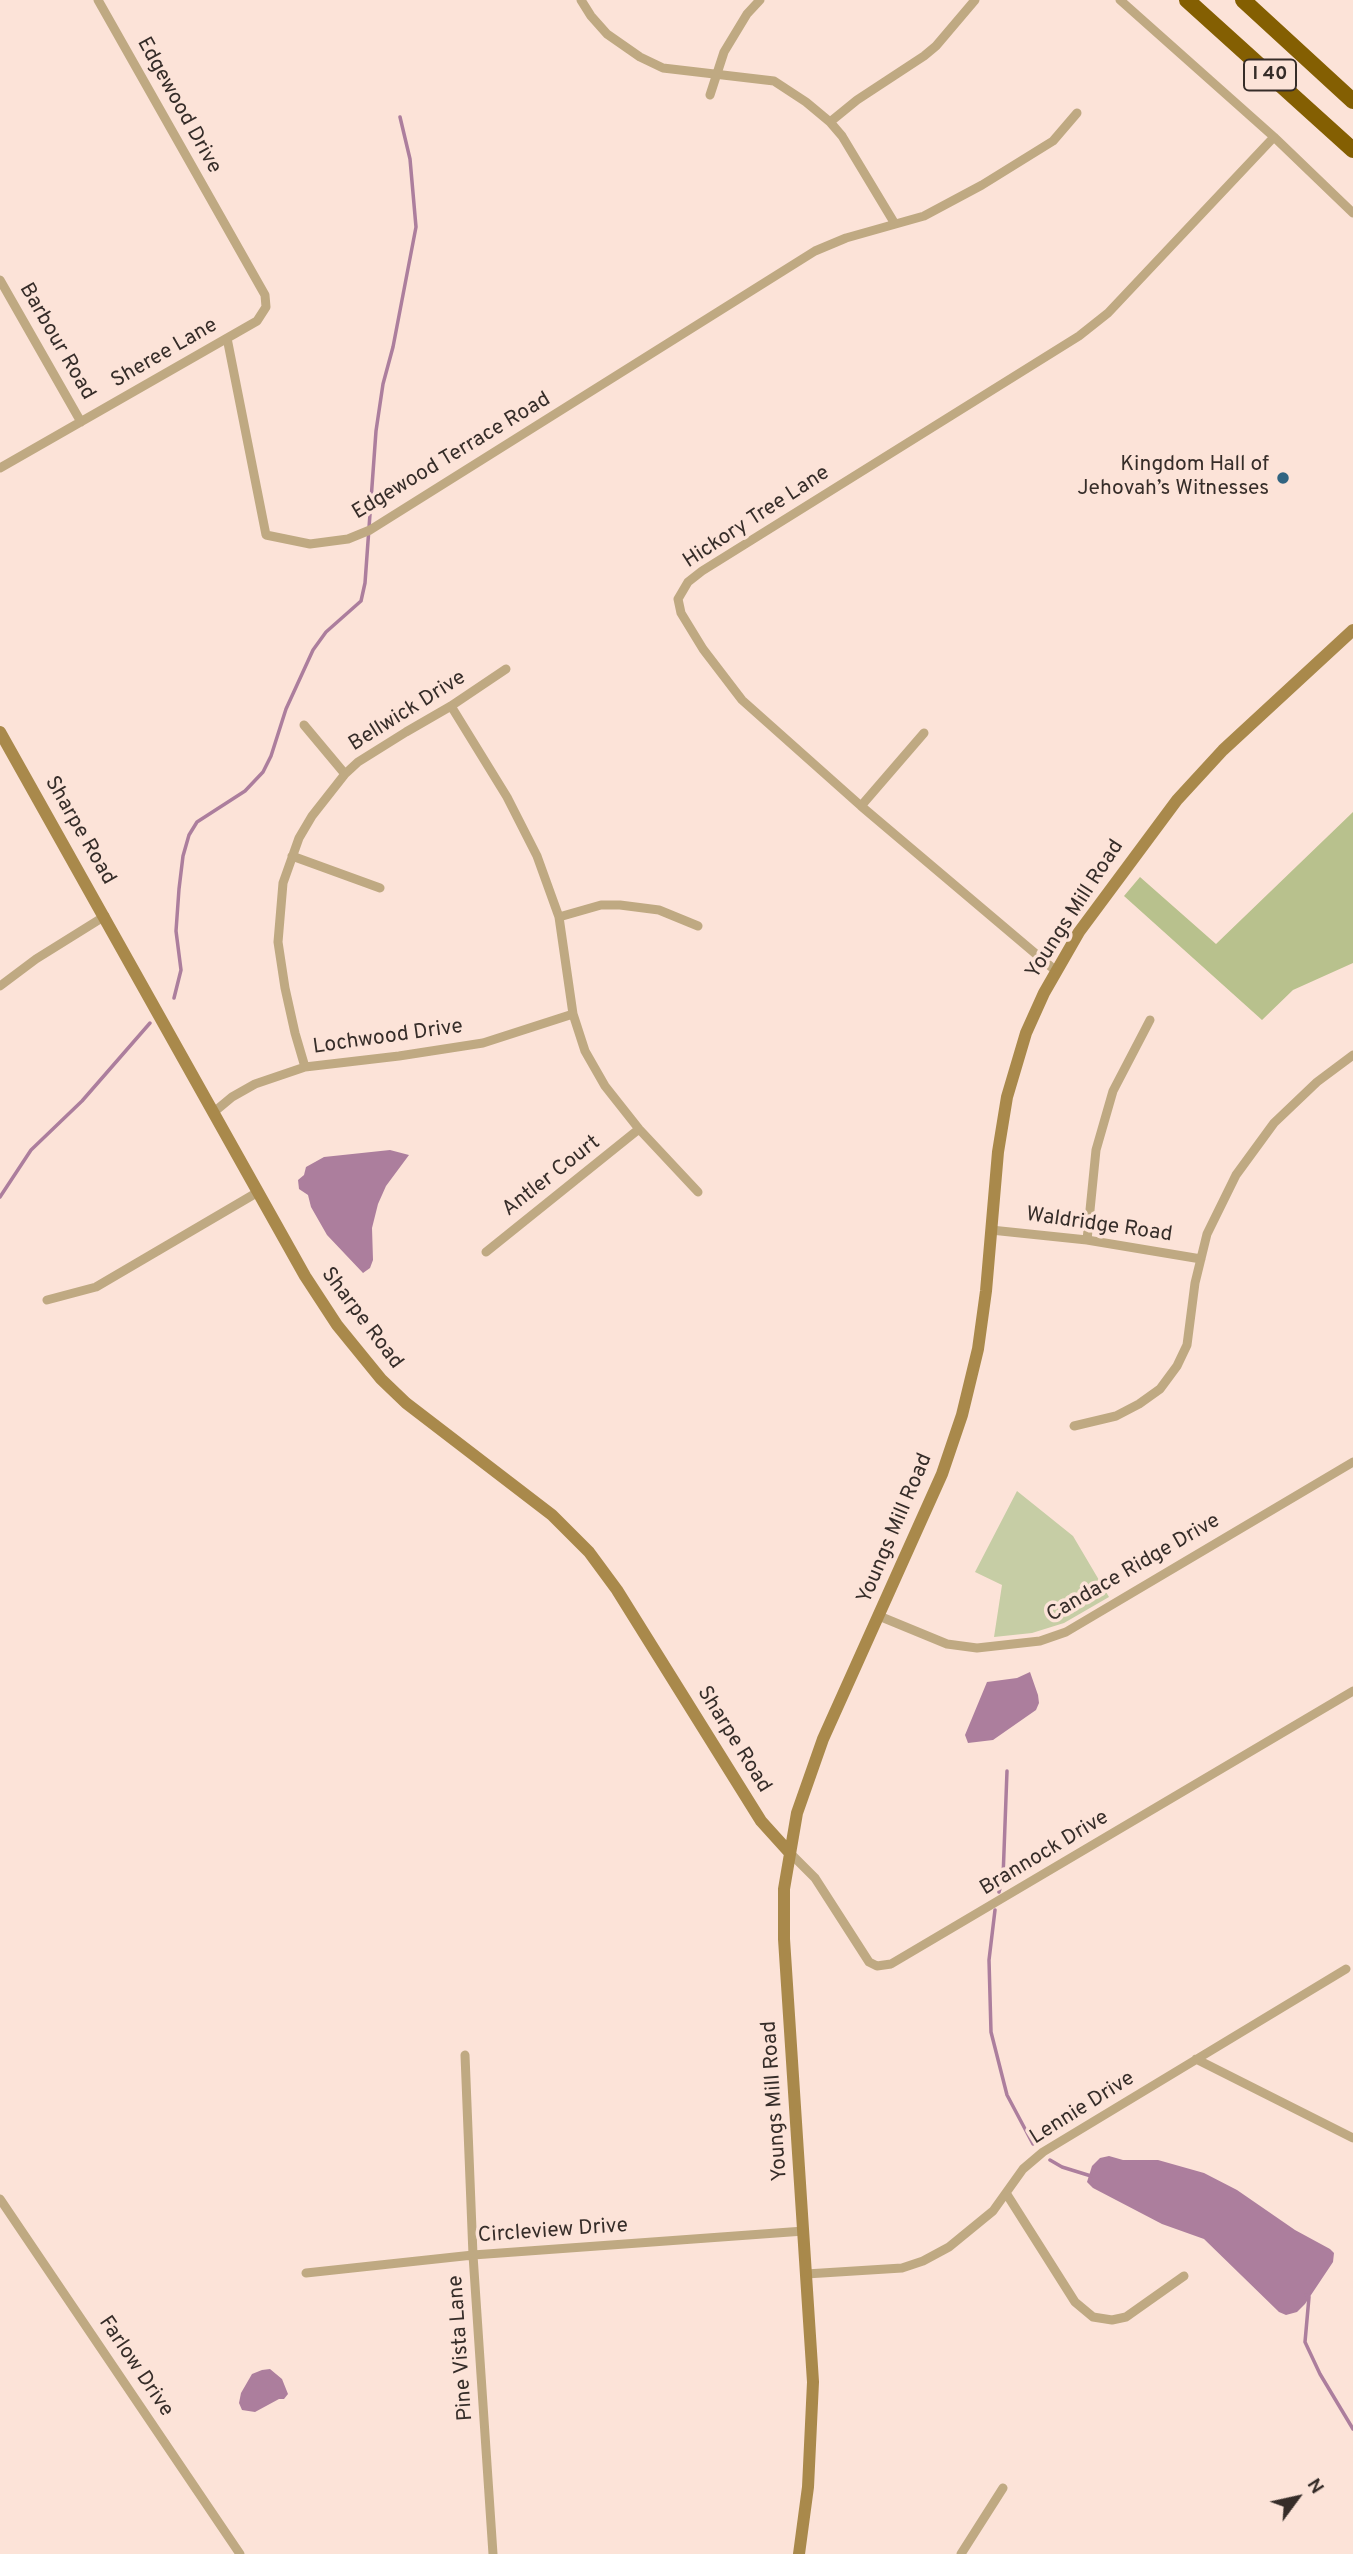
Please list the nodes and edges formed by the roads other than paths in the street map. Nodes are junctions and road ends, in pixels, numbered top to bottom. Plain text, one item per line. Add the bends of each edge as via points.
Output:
1 (98, 0) edge
2 (581, 0) edge
3 (760, 0) edge
4 (975, 0) edge
5 (1120, 0) edge
6 (1187, 0) edge
7 (1243, 0) edge
8 (715, 75) junction
9 (710, 94) dead end
10 (1353, 101) edge
11 (1077, 113) dead end
12 (830, 122) junction
13 (1273, 137) junction
14 (1353, 150) edge
15 (1353, 213) edge
16 (895, 224) junction
17 (228, 230) joint
18 (0, 280) edge
19 (228, 338) junction
20 (81, 422) junction
21 (0, 468) edge
22 (1353, 629) edge
23 (506, 669) dead end
24 (451, 706) junction
25 (304, 725) dead end
26 (0, 732) edge
27 (924, 733) dead end
28 (345, 774) junction
29 (861, 806) junction
30 (292, 856) junction
31 (380, 888) dead end
32 (104, 916) junction
33 (559, 916) junction
34 (698, 926) dead end
35 (1056, 971) junction
36 (0, 986) edge
37 (573, 1014) junction
38 (1150, 1020) dead end
39 (1353, 1055) edge
40 (305, 1067) junction
41 (214, 1112) junction
42 (639, 1129) junction
43 (258, 1192) junction
44 (698, 1192) dead end
45 (991, 1230) junction
46 (1087, 1240) junction
47 (485, 1252) dead end
48 (1201, 1259) junction
49 (47, 1300) dead end
50 (1074, 1426) dead end
51 (1353, 1462) edge
52 (879, 1616) junction
53 (1353, 1691) edge
54 (789, 1852) junction
55 (1346, 1969) dead end
56 (465, 2055) dead end
57 (1196, 2059) junction
58 (1353, 2138) edge
59 (1006, 2193) junction
60 (0, 2199) edge
61 (804, 2231) junction
62 (473, 2255) junction
63 (306, 2273) dead end
64 (806, 2274) junction
65 (1184, 2276) dead end
66 (1003, 2487) dead end
67 (240, 2554) edge
68 (493, 2554) edge
69 (799, 2554) edge
70 (961, 2554) edge

1 - 17 street, Edgewood Drive
2 - 8 street via 607,34 640,57 663,68
3 - 8 street via 724,52
4 - 12 street via 936,46
5 - 13 street
6 - 14 highway, I 40
7 - 10 highway, I 40
8 - 9 street
8 - 12 street via 774,81
11 - 16 street via 1053,141 982,185 925,216
12 - 16 street
13 - 15 street
13 - 29 street, Hickory Tree Lane via 1108,313 1079,336 702,571 682,591 678,598 681,613 730,688
16 - 19 street, Edgewood Terrace Road via 815,251 370,530 334,542 310,544 266,535
17 - 19 street, Sheree Lane via 265,295 266,307 257,321
18 - 20 street, Barbour Road
19 - 20 street, Sheree Lane
20 - 21 street, Sheree Lane
22 - 35 street, Youngs Mill Road via 1192,783 1135,854
23 - 24 street, Bellwick Drive
24 - 28 street, Bellwick Drive
24 - 33 street via 526,831
25 - 28 street
26 - 32 street, Sharpe Road
27 - 29 street
28 - 30 street, Bellwick Drive via 312,816
29 - 35 street, Hickory Tree Lane
30 - 31 street
30 - 40 street, Bellwick Drive via 283,883 278,942
32 - 36 street
32 - 41 street, Sharpe Road
33 - 34 street via 620,905 659,910
33 - 37 street
35 - 45 street, Youngs Mill Road via 1026,1033 1007,1097
37 - 40 street, Lochwood Drive via 484,1042
37 - 42 street via 605,1086
38 - 46 street via 1113,1091 1096,1150
39 - 48 street via 1317,1082 1253,1149 1207,1234
40 - 41 street, Lochwood Drive via 255,1084
41 - 43 street, Sharpe Road
42 - 44 street
42 - 47 street, Antler Court
43 - 49 street via 96,1287
43 - 54 street, Sharpe Road via 304,1276 381,1379 442,1433 552,1515 589,1552 761,1821
45 - 46 street, Waldridge Road
45 - 52 street, Youngs Mill Road via 978,1349 962,1415 942,1474
46 - 48 street, Waldridge Road
48 - 50 street via 1187,1345 1160,1389 1116,1416
51 - 52 street, Candace Ridge Drive via 1066,1632 1040,1641 977,1648 947,1644
52 - 54 street, Youngs Mill Road via 823,1739
53 - 54 street, Brannock Drive via 891,1964 869,1962 815,1878
54 - 61 street, Youngs Mill Road via 784,1939
55 - 57 street, Lennie Drive
56 - 62 street, Pine Vista Lane
57 - 58 street
57 - 59 street, Lennie Drive via 1043,2152
59 - 64 street, Lennie Drive via 979,2224 923,2261 902,2268
59 - 65 street via 1075,2302 1094,2317 1112,2320 1126,2316
60 - 67 street, Farlow Drive
61 - 62 street, Circleview Drive
61 - 64 street, Youngs Mill Road
62 - 63 street, Circleview Drive
62 - 68 street, Pine Vista Lane
64 - 69 street, Youngs Mill Road via 812,2435
66 - 70 street

